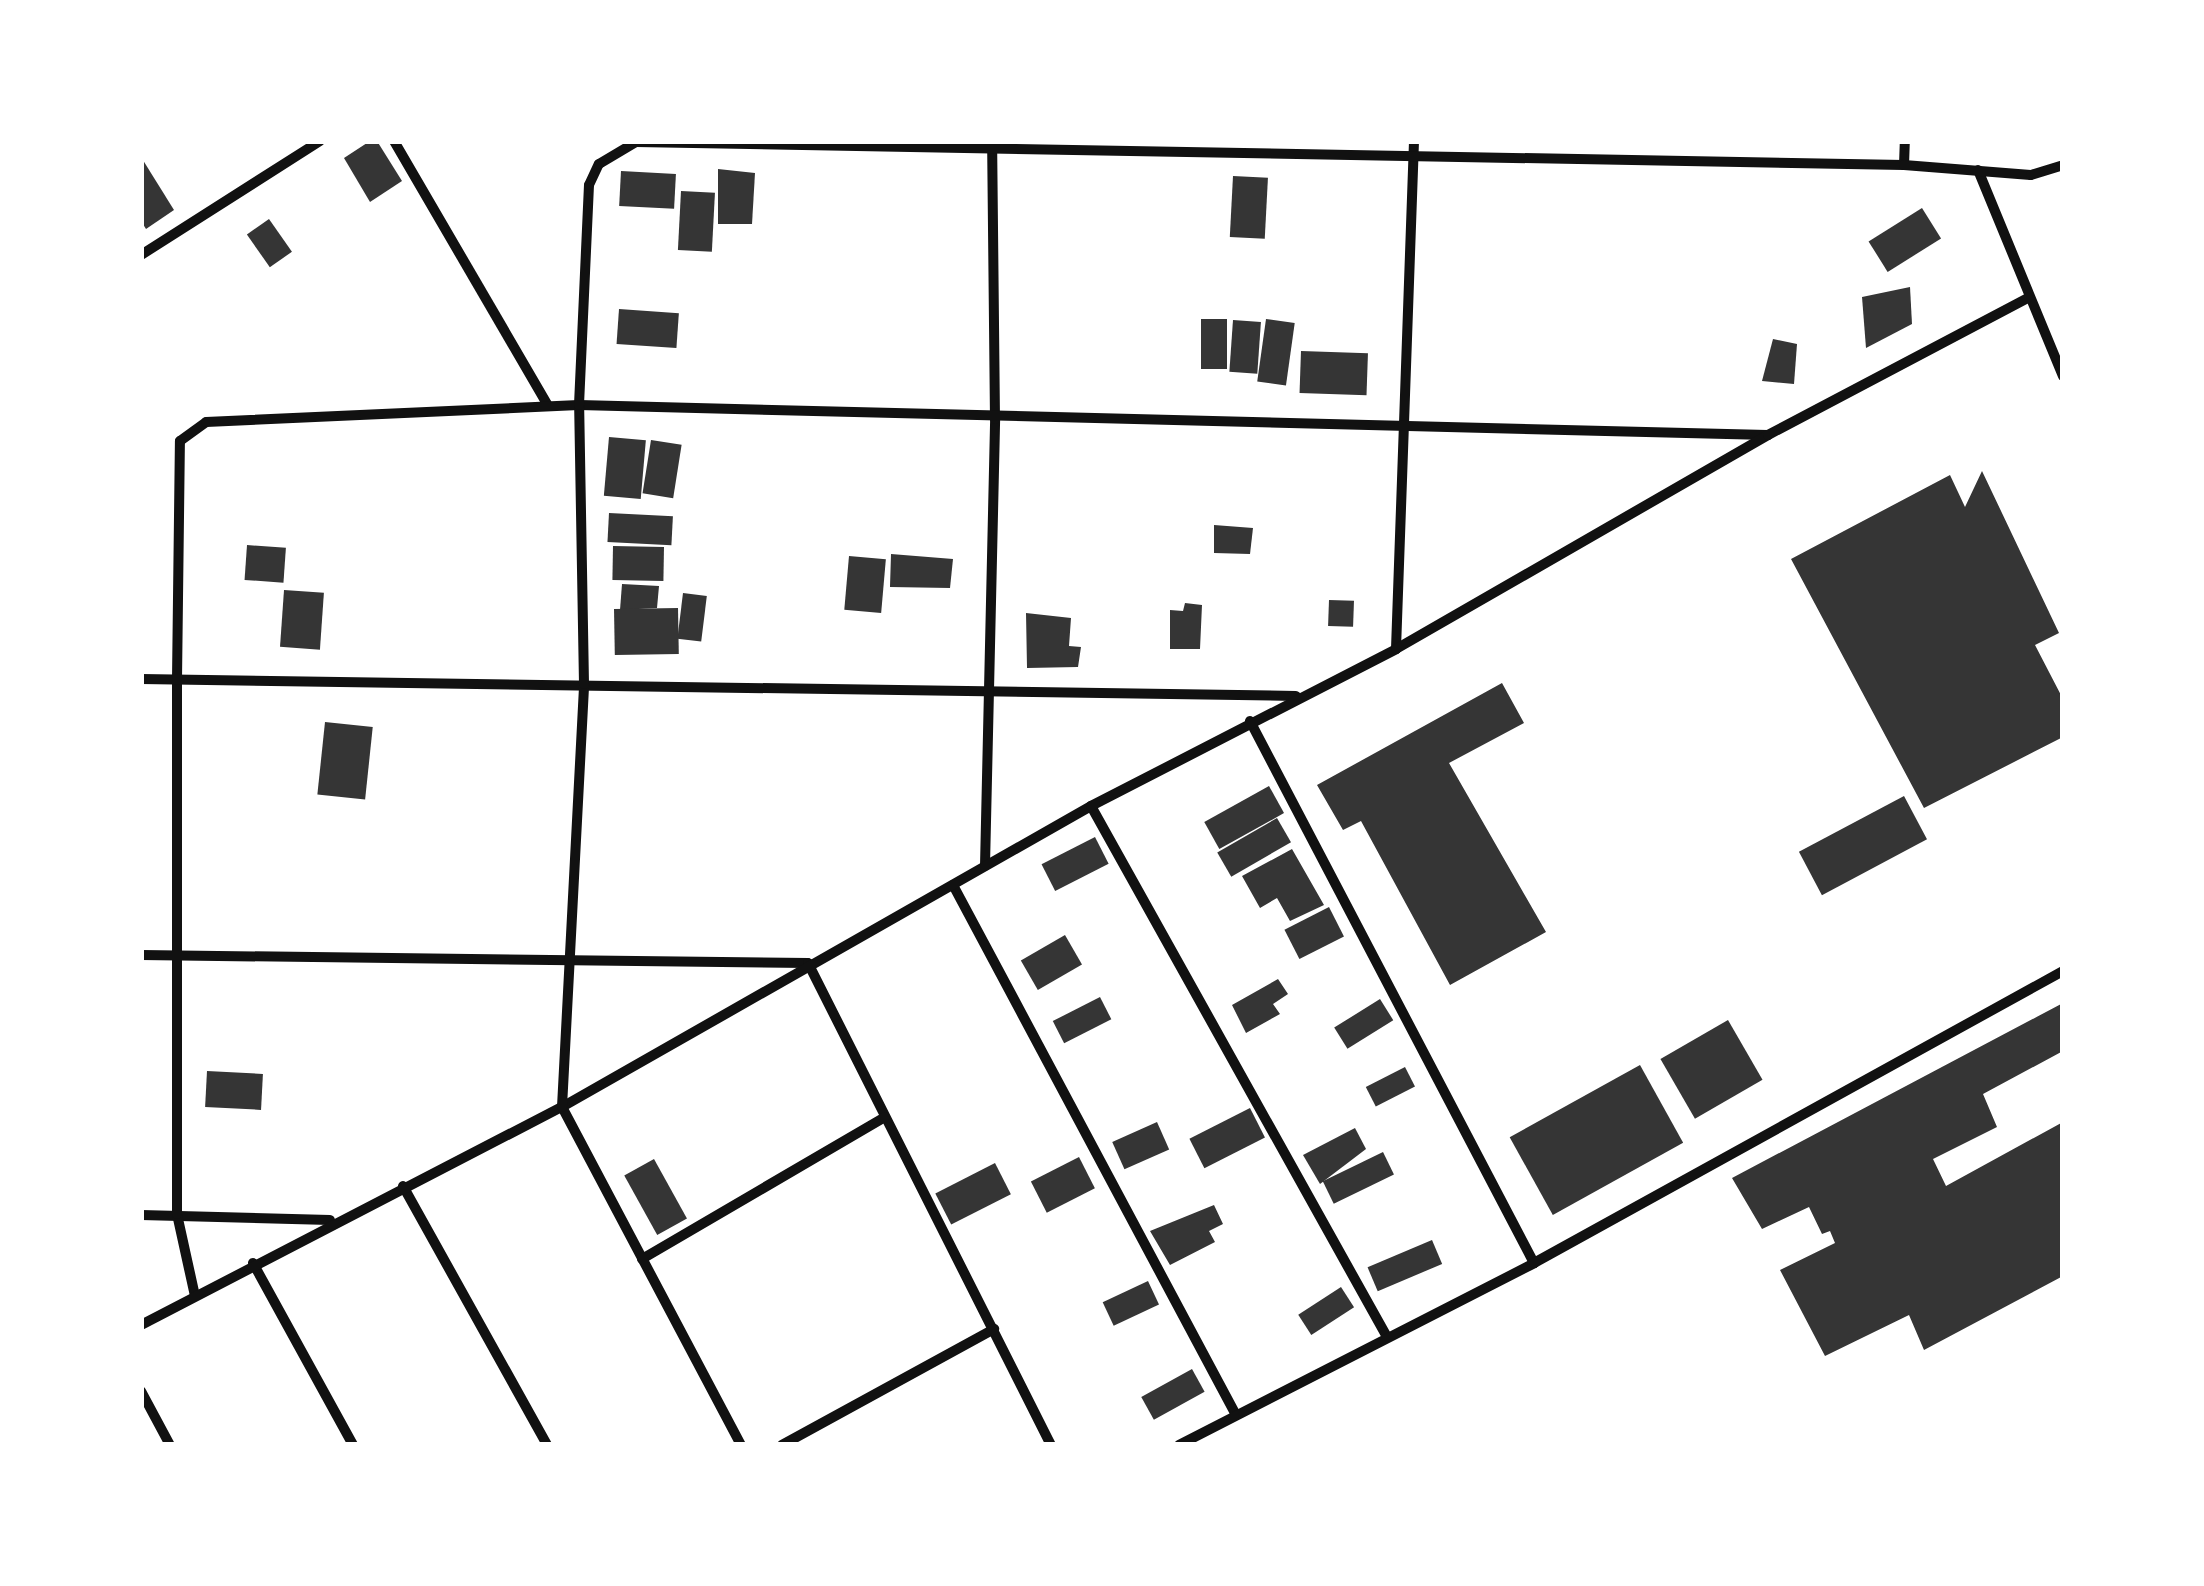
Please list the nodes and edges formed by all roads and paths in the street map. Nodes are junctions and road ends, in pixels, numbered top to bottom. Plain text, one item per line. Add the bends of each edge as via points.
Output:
1 (320, 141) edge
2 (394, 141) edge
3 (1414, 141) edge
4 (1905, 141) edge
5 (992, 148) edge
6 (1414, 160) junction
7 (1904, 165) junction
8 (2063, 165) edge
9 (1978, 170) junction
10 (141, 255) edge
11 (2028, 298) junction
12 (2063, 376) edge
13 (579, 405) junction
14 (548, 406) junction
15 (995, 419) junction
16 (1407, 427) junction
17 (1768, 435) junction
18 (1396, 649) junction
19 (141, 679) edge
20 (177, 680) junction
21 (584, 683) junction
22 (987, 692) junction
23 (1298, 696) junction
24 (1250, 721) junction
25 (1091, 806) junction
26 (985, 866) junction
27 (953, 886) junction
28 (141, 955) edge
29 (176, 956) junction
30 (808, 963) junction
31 (574, 966) junction
32 (2063, 971) edge
33 (562, 1107) junction
34 (885, 1117) junction
35 (403, 1186) junction
36 (177, 1214) junction
37 (141, 1215) edge
38 (332, 1220) junction
39 (642, 1259) junction
40 (254, 1263) junction
41 (1534, 1263) junction
42 (195, 1296) junction
43 (141, 1325) edge
44 (994, 1329) junction
45 (1387, 1337) junction
46 (141, 1391) edge
47 (1237, 1415) junction
48 (170, 1445) edge
49 (352, 1445) edge
50 (547, 1445) edge
51 (741, 1445) edge
52 (782, 1445) edge
53 (1051, 1445) edge
54 (1179, 1445) edge

1 - 10 street
2 - 14 street
3 - 6 street
4 - 7 street
5 - 6 street
5 - 13 street via 636,142 599,164 590,185
5 - 15 street
6 - 7 street
6 - 16 street
7 - 9 street
8 - 9 street via 2031,175
9 - 11 street
11 - 12 street
11 - 17 street
13 - 14 street
13 - 15 street
13 - 21 street
14 - 20 street via 223,416 180,441
15 - 16 street
15 - 22 street
16 - 17 street
16 - 18 street
17 - 18 street
18 - 23 street
19 - 20 street
20 - 21 street
20 - 29 street
21 - 22 street
21 - 31 street
22 - 23 street
22 - 26 street
23 - 24 street
24 - 25 street
24 - 41 street
25 - 26 street
25 - 45 street
26 - 27 street
27 - 30 street
27 - 47 street
28 - 29 street
29 - 31 street
29 - 36 street
30 - 31 street
30 - 33 street
30 - 34 street
31 - 33 street
32 - 41 street
33 - 35 street
33 - 39 street
34 - 39 street
34 - 44 street
35 - 38 street
35 - 50 street
36 - 37 street
36 - 38 street
36 - 42 street
38 - 40 street
39 - 51 street
40 - 42 street
40 - 49 street
41 - 45 street
42 - 43 street
44 - 52 street
44 - 53 street
45 - 47 street
46 - 48 street
47 - 54 street

